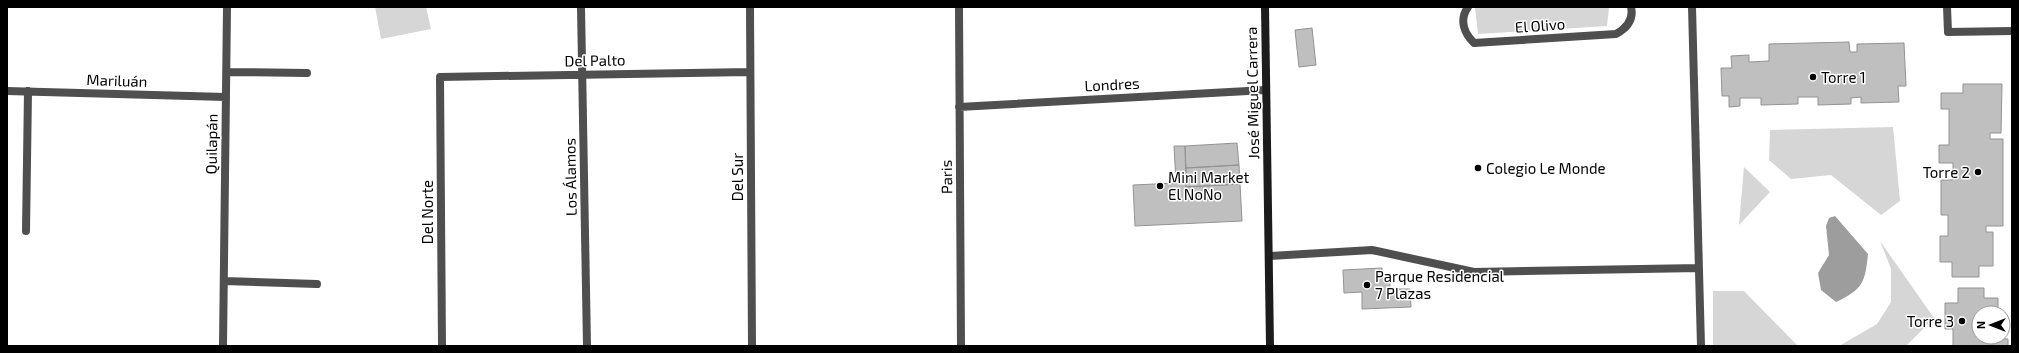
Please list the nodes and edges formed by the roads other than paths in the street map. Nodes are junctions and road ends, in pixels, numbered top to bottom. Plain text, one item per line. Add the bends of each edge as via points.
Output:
1 (227, 7) edge
2 (581, 7) edge
3 (750, 7) edge
4 (958, 7) edge
5 (1265, 7) edge
6 (1468, 7) edge
7 (1631, 7) edge
8 (1692, 7) edge
9 (1948, 7) edge
10 (2012, 31) edge
11 (226, 72) junction
12 (750, 72) junction
13 (307, 73) dead end
14 (582, 75) junction
15 (440, 77) joint
16 (1266, 90) junction
17 (7, 91) edge
18 (28, 91) junction
19 (226, 97) junction
20 (959, 106) junction
21 (26, 231) dead end
22 (1269, 256) junction
23 (1699, 268) junction
24 (224, 281) junction
25 (317, 284) dead end
26 (223, 346) edge
27 (442, 346) edge
28 (587, 346) edge
29 (752, 346) edge
30 (961, 346) edge
31 (1270, 346) edge
32 (1701, 346) edge

1 - 11 street, Quilapán
2 - 14 street, Los Álamos
3 - 12 street, Del Sur
4 - 20 street, Paris
5 - 16 street, José Miguel Carrera
6 - 7 street, El Olivo via 1463,19 1463,28 1467,37 1474,43 1616,34 1628,25
8 - 23 street
9 - 10 street via 1948,32
11 - 13 street
11 - 19 street, Quilapán
12 - 14 street, Del Palto
12 - 29 street, Del Sur
14 - 15 street, Del Palto
14 - 28 street, Los Álamos
15 - 27 street, Del Norte
16 - 20 street, Londres
16 - 22 street, José Miguel Carrera
17 - 18 street, Mariluán
18 - 19 street, Mariluán
18 - 21 street
19 - 24 street, Quilapán
20 - 30 street, Paris
22 - 23 street via 1372,250 1474,272
22 - 31 street, José Miguel Carrera
23 - 32 street
24 - 25 street
24 - 26 street, Quilapán

